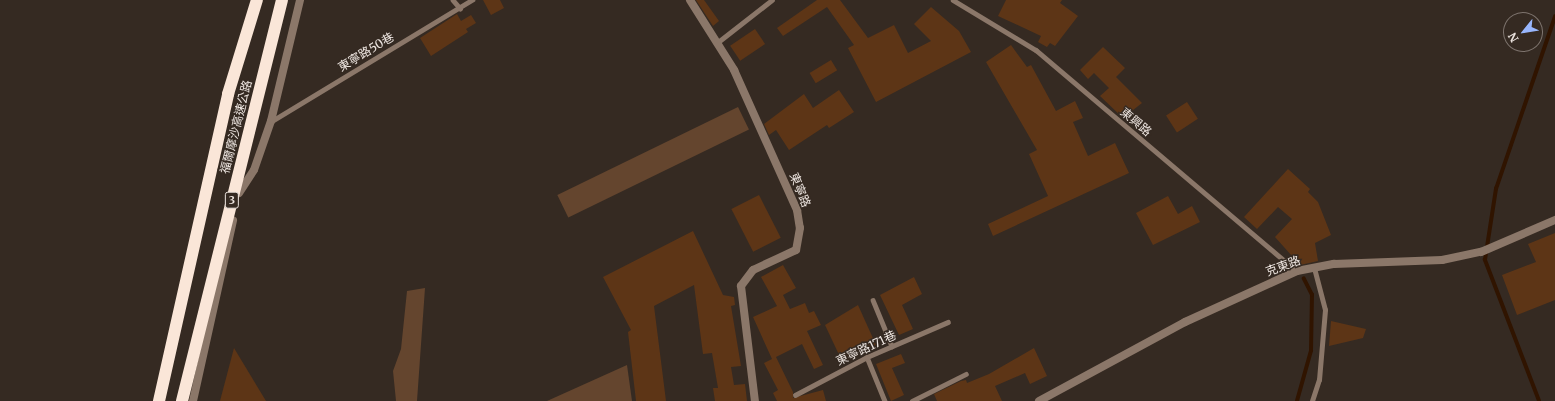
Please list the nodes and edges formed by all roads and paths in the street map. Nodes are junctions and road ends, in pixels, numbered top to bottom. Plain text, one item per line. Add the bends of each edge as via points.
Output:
1 (257, 0) edge
2 (282, 0) edge
3 (300, 0) edge
4 (452, 0) edge
5 (472, 0) edge
6 (690, 0) edge
7 (772, 0) edge
8 (953, 0) edge
9 (460, 8) junction
10 (718, 42) junction
11 (271, 122) junction
12 (1555, 220) edge
13 (1314, 268) junction
14 (1297, 272) junction
15 (873, 300) dead end
16 (948, 322) dead end
17 (892, 346) junction
18 (867, 357) junction
19 (966, 374) dead end
20 (795, 395) dead end
21 (159, 401) edge
22 (182, 401) edge
23 (193, 401) edge
24 (755, 401) edge
25 (885, 401) edge
26 (912, 401) edge
27 (1039, 401) edge
28 (1312, 401) edge

1 - 21 highway, 福爾摩沙高速公路 / 3 via 228,94
2 - 22 highway, 福爾摩沙高速公路 / 3
3 - 11 street
4 - 9 lane
5 - 9 lane, 東寧路50巷
6 - 10 street, 東寧路
7 - 10 lane
8 - 14 lane, 東興路 via 1036,50
9 - 11 lane, 東寧路50巷
10 - 24 street, 東寧路 via 734,70 794,203 800,228 793,254 753,270 741,286
11 - 23 street via 254,170 240,186
12 - 13 street, 克東路 via 1480,252 1442,260 1334,264
13 - 14 street, 克東路
13 - 28 lane via 1325,310 1319,380
14 - 27 street, 克東路 via 1185,322
15 - 17 lane
16 - 17 lane, 東寧路171巷
17 - 18 lane, 東寧路171巷
18 - 20 lane, 東寧路171巷
18 - 25 lane
19 - 26 lane

